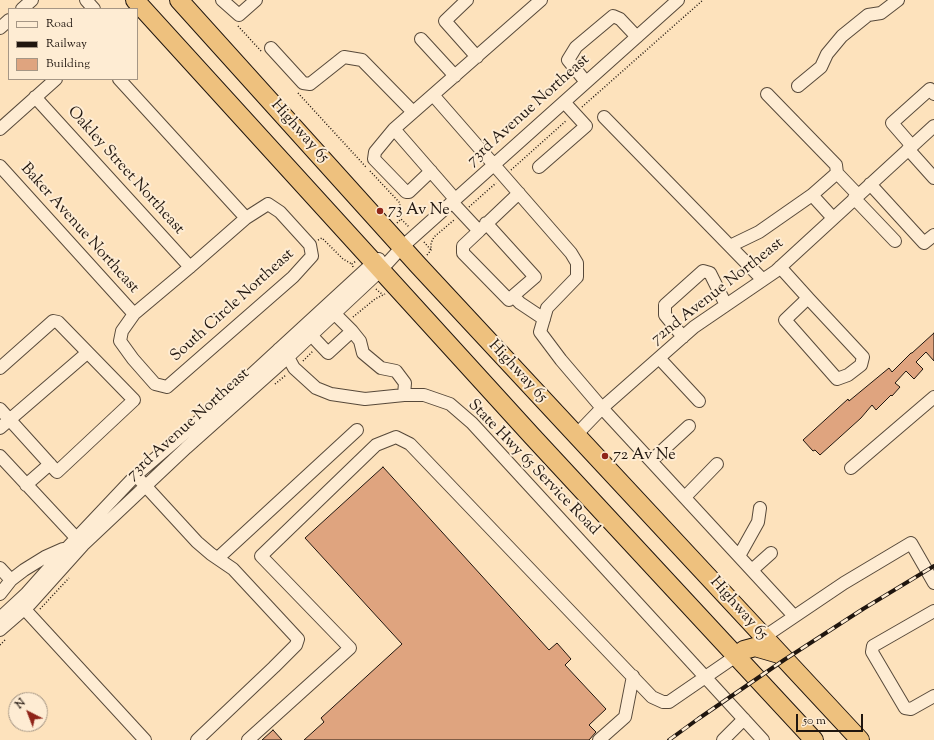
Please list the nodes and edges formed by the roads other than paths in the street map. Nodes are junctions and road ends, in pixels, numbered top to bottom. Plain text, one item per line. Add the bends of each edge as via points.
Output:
1 (32, 0) edge
2 (86, 0) edge
3 (135, 0) edge
4 (179, 0) edge
5 (222, 0) edge
6 (256, 0) edge
7 (467, 0) edge
8 (541, 0) edge
9 (678, 0) edge
10 (898, 0) edge
11 (23, 8) edge
12 (93, 8) edge
13 (8, 21) edge
14 (0, 28) edge
15 (637, 37) junction
16 (421, 39) dead end
17 (267, 51) road end
18 (477, 57) junction
19 (455, 76) junction
20 (55, 80) edge
21 (120, 80) edge
22 (586, 82) junction
23 (798, 86) dead end
24 (767, 94) dead end
25 (934, 94) edge
26 (433, 95) junction
27 (35, 97) junction
28 (564, 102) junction
29 (413, 112) junction
30 (604, 117) dead end
31 (934, 126) edge
32 (0, 129) edge
33 (394, 129) junction
34 (910, 148) junction
35 (493, 164) junction
36 (0, 166) edge
37 (539, 167) dead end
38 (431, 171) junction
39 (837, 173) junction
40 (934, 178) edge
41 (870, 184) junction
42 (519, 193) junction
43 (812, 195) junction
44 (856, 197) junction
45 (454, 201) junction
46 (246, 218) junction
47 (833, 218) junction
48 (482, 227) junction
49 (934, 235) edge
50 (895, 241) dead end
51 (730, 246) junction
52 (402, 247) junction
53 (377, 266) junction
54 (190, 267) junction
55 (780, 267) junction
56 (763, 280) junction
57 (513, 296) junction
58 (808, 298) junction
59 (726, 305) junction
60 (134, 314) junction
61 (335, 314) junction
62 (544, 319) junction
63 (352, 331) junction
64 (311, 335) junction
65 (683, 337) junction
66 (87, 353) junction
67 (284, 353) junction
68 (659, 358) junction
69 (0, 368) edge
70 (404, 395) junction
71 (934, 397) edge
72 (699, 401) dead end
73 (602, 408) junction
74 (0, 409) edge
75 (10, 420) junction
76 (689, 426) dead end
77 (0, 428) edge
78 (357, 430) dead end
79 (576, 435) junction
80 (0, 456) edge
81 (651, 461) junction
82 (50, 464) junction
83 (718, 464) dead end
84 (851, 468) dead end
85 (136, 476) junction
86 (26, 486) junction
87 (146, 486) junction
88 (685, 497) junction
89 (760, 508) dead end
90 (79, 542) junction
91 (67, 548) junction
92 (771, 553) dead end
93 (739, 556) junction
94 (218, 558) junction
95 (0, 568) edge
96 (752, 570) junction
97 (11, 580) junction
98 (934, 583) edge
99 (0, 594) edge
100 (21, 605) junction
101 (934, 611) edge
102 (794, 616) junction
103 (0, 618) edge
104 (0, 630) edge
105 (764, 636) junction
106 (779, 654) junction
107 (736, 656) junction
108 (633, 676) junction
109 (706, 678) junction
110 (934, 696) edge
111 (744, 719) junction
112 (145, 740) edge
113 (197, 740) edge
114 (248, 740) edge
115 (599, 740) edge
116 (723, 740) edge
117 (763, 740) edge
118 (814, 740) edge
119 (860, 740) edge

1 - 11 street
2 - 12 street
3 - 53 highway, Highway 65
4 - 52 highway, Highway 65
5 - 6 street via 238,15
7 - 18 street via 445,21
8 - 18 street
9 - 15 street, 73rd Avenue Northeast
10 - 23 street via 881,13 868,15 842,36 827,54 821,67
13 - 14 street
15 - 22 street, 73rd Avenue Northeast
15 - 22 street via 620,19 613,16 576,47 568,60
16 - 19 street
17 - 29 street via 303,83 310,84 344,57 362,60
18 - 19 street
19 - 26 street
20 - 27 street
21 - 46 street
22 - 28 street, 73rd Avenue Northeast
24 - 39 street via 836,165
25 - 34 street via 930,89 892,123
26 - 29 street
26 - 35 street
27 - 32 street
27 - 54 street, Oakley Street Northeast
28 - 35 street, 73rd Avenue Northeast
28 - 37 street via 586,126
29 - 33 street
30 - 51 street
31 - 34 street, 72nd Avenue Northeast
33 - 38 street
33 - 38 street via 378,148 374,159 406,192
34 - 40 street
34 - 41 street, 72nd Avenue Northeast
35 - 42 street
35 - 45 street, 73rd Avenue Northeast
36 - 60 street, Baker Avenue Northeast
38 - 45 street
39 - 43 street
39 - 44 street
41 - 44 street, 72nd Avenue Northeast
41 - 49 street via 924,243
42 - 48 street
42 - 62 street via 577,263 577,277 548,308
43 - 47 street
43 - 51 street via 759,232
44 - 47 street, 72nd Avenue Northeast
44 - 50 street
45 - 48 street
45 - 52 street, 73rd Avenue Northeast
46 - 54 street, South Circle Northeast
46 - 60 street, South Circle Northeast via 268,204 280,212 310,245 312,256 293,277 167,387 155,384 120,341 122,331
47 - 55 street, 72nd Avenue Northeast
48 - 57 street via 534,277
48 - 57 street via 462,246 463,253 509,300
51 - 56 street
52 - 53 street, 73rd Avenue Northeast
52 - 79 highway, Highway 65
53 - 61 street, 73rd Avenue Northeast
53 - 67 street, 73rd Avenue Northeast
53 - 107 highway, Highway 65
54 - 60 street, South Circle Northeast
55 - 56 street, 72nd Avenue Northeast
55 - 58 street
56 - 59 street, 72nd Avenue Northeast
57 - 62 street
58 - 58 street via 785,320 837,379 848,376 861,365 863,357
59 - 65 street, 72nd Avenue Northeast
59 - 65 street via 710,273 703,271 665,305 665,315
61 - 63 street
61 - 64 street, 73rd Avenue Northeast
62 - 73 street via 540,332
63 - 64 street via 328,353
63 - 70 street via 360,341 363,353 381,368 396,370 405,383
64 - 67 street, 73rd Avenue Northeast
65 - 68 street, 72nd Avenue Northeast
66 - 69 street via 58,322 53,321
66 - 75 street
66 - 82 street via 134,400 57,472
67 - 70 street, State Hwy 65 Service Road via 294,368 316,388 330,394 365,398
67 - 85 street, 73rd Avenue Northeast via 237,388
67 - 87 street, 73rd Avenue Northeast
68 - 72 street
68 - 73 street, 72nd Avenue Northeast
70 - 109 street, State Hwy 65 Service Road via 424,395 450,404 472,424
71 - 84 street
73 - 79 street, 72nd Avenue Northeast
73 - 81 street
74 - 75 street
75 - 77 street
75 - 82 street
76 - 81 street
78 - 94 street
79 - 105 highway, Highway 65
80 - 86 street
81 - 88 street
82 - 86 street
83 - 88 street
85 - 87 street
85 - 90 street, 73rd Avenue Northeast
86 - 90 street
87 - 90 street, 73rd Avenue Northeast
87 - 94 street via 197,542
88 - 93 street
89 - 93 street via 758,522
90 - 91 street, 73rd Avenue Northeast
90 - 100 street, 73rd Avenue Northeast
91 - 97 street, 73rd Avenue Northeast via 45,557
91 - 100 street, 73rd Avenue Northeast
92 - 96 street
93 - 96 street
94 - 113 street via 233,569 298,640 274,667
95 - 97 street
96 - 102 street
97 - 99 street, 73rd Avenue Northeast
98 - 102 street via 911,544
100 - 103 street, 73rd Avenue Northeast
100 - 104 street, 73rd Avenue Northeast
100 - 112 street
101 - 110 street via 873,646 872,652 905,708 911,709
102 - 105 street
105 - 106 highway, Highway 65
106 - 107 highway via 755,646
106 - 119 highway, Highway 65
107 - 109 street
107 - 118 highway, Highway 65
108 - 109 street via 652,697 662,702 669,702
108 - 114 street via 410,444 396,437 376,445 261,556 350,648
108 - 115 street via 625,717
109 - 111 street, State Hwy 65 Service Road
111 - 116 street
111 - 117 street, State Hwy 65 Service Road

